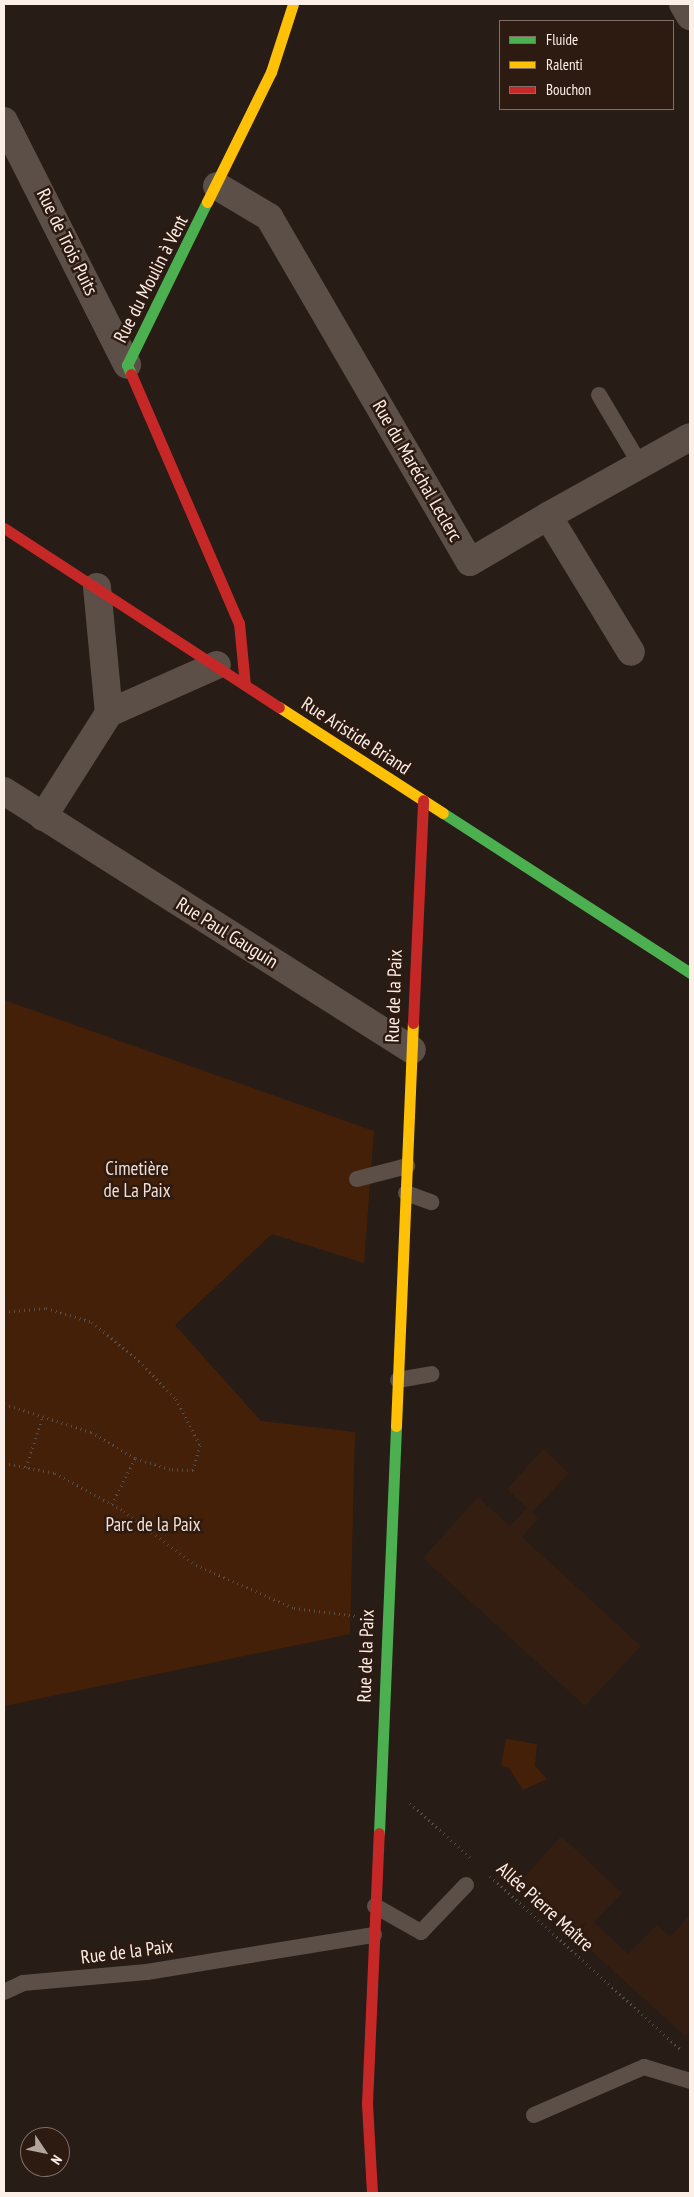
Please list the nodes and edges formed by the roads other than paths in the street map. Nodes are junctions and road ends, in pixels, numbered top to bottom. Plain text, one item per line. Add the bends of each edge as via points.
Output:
1 (293, 4) edge
2 (683, 4) edge
3 (690, 16) edge
4 (4, 121) edge
5 (217, 186) junction
6 (127, 365) junction
7 (599, 395) dead end
8 (690, 437) edge
9 (640, 464) junction
10 (548, 516) junction
11 (4, 528) edge
12 (97, 587) junction
13 (631, 652) dead end
14 (216, 665) junction
15 (246, 685) junction
16 (109, 713) junction
17 (4, 791) edge
18 (423, 800) junction
19 (43, 817) junction
20 (690, 973) edge
21 (412, 1050) junction
22 (407, 1166) junction
23 (357, 1179) dead end
24 (406, 1193) junction
25 (431, 1202) dead end
26 (431, 1374) dead end
27 (398, 1380) junction
28 (466, 1885) dead end
29 (375, 1906) junction
30 (374, 1935) junction
31 (4, 1992) edge
32 (690, 2081) edge
33 (534, 2115) dead end
34 (372, 2193) edge

1 - 5 street, Rue du Moulin à Vent via 271,72
2 - 3 street
4 - 6 street, Rue de Trois Puits
5 - 6 street, Rue du Moulin à Vent
5 - 10 street, Rue du Maréchal Leclerc via 269,217 470,562
6 - 15 street, Rue du Moulin à Vent via 238,623
7 - 9 lane
8 - 9 street
9 - 10 street
10 - 13 street
11 - 12 street, Rue Aristide Briand
12 - 14 street, Rue Aristide Briand
12 - 16 street
14 - 15 street, Rue Aristide Briand
14 - 16 street
15 - 18 street, Rue Aristide Briand
16 - 19 street
17 - 19 street, Rue Paul Gauguin
18 - 20 street, Rue Aristide Briand
18 - 21 street, Rue de la Paix
19 - 21 street, Rue Paul Gauguin
21 - 22 street, Rue de la Paix
22 - 23 lane
22 - 24 street, Rue de la Paix
24 - 25 lane
24 - 27 street, Rue de la Paix
26 - 27 lane
27 - 29 street, Rue de la Paix
28 - 29 lane via 421,1932
29 - 30 street, Rue de la Paix
30 - 31 lane, Rue de la Paix via 147,1972 23,1983
30 - 34 street, Rue de la Paix via 367,2103
32 - 33 lane via 644,2067

